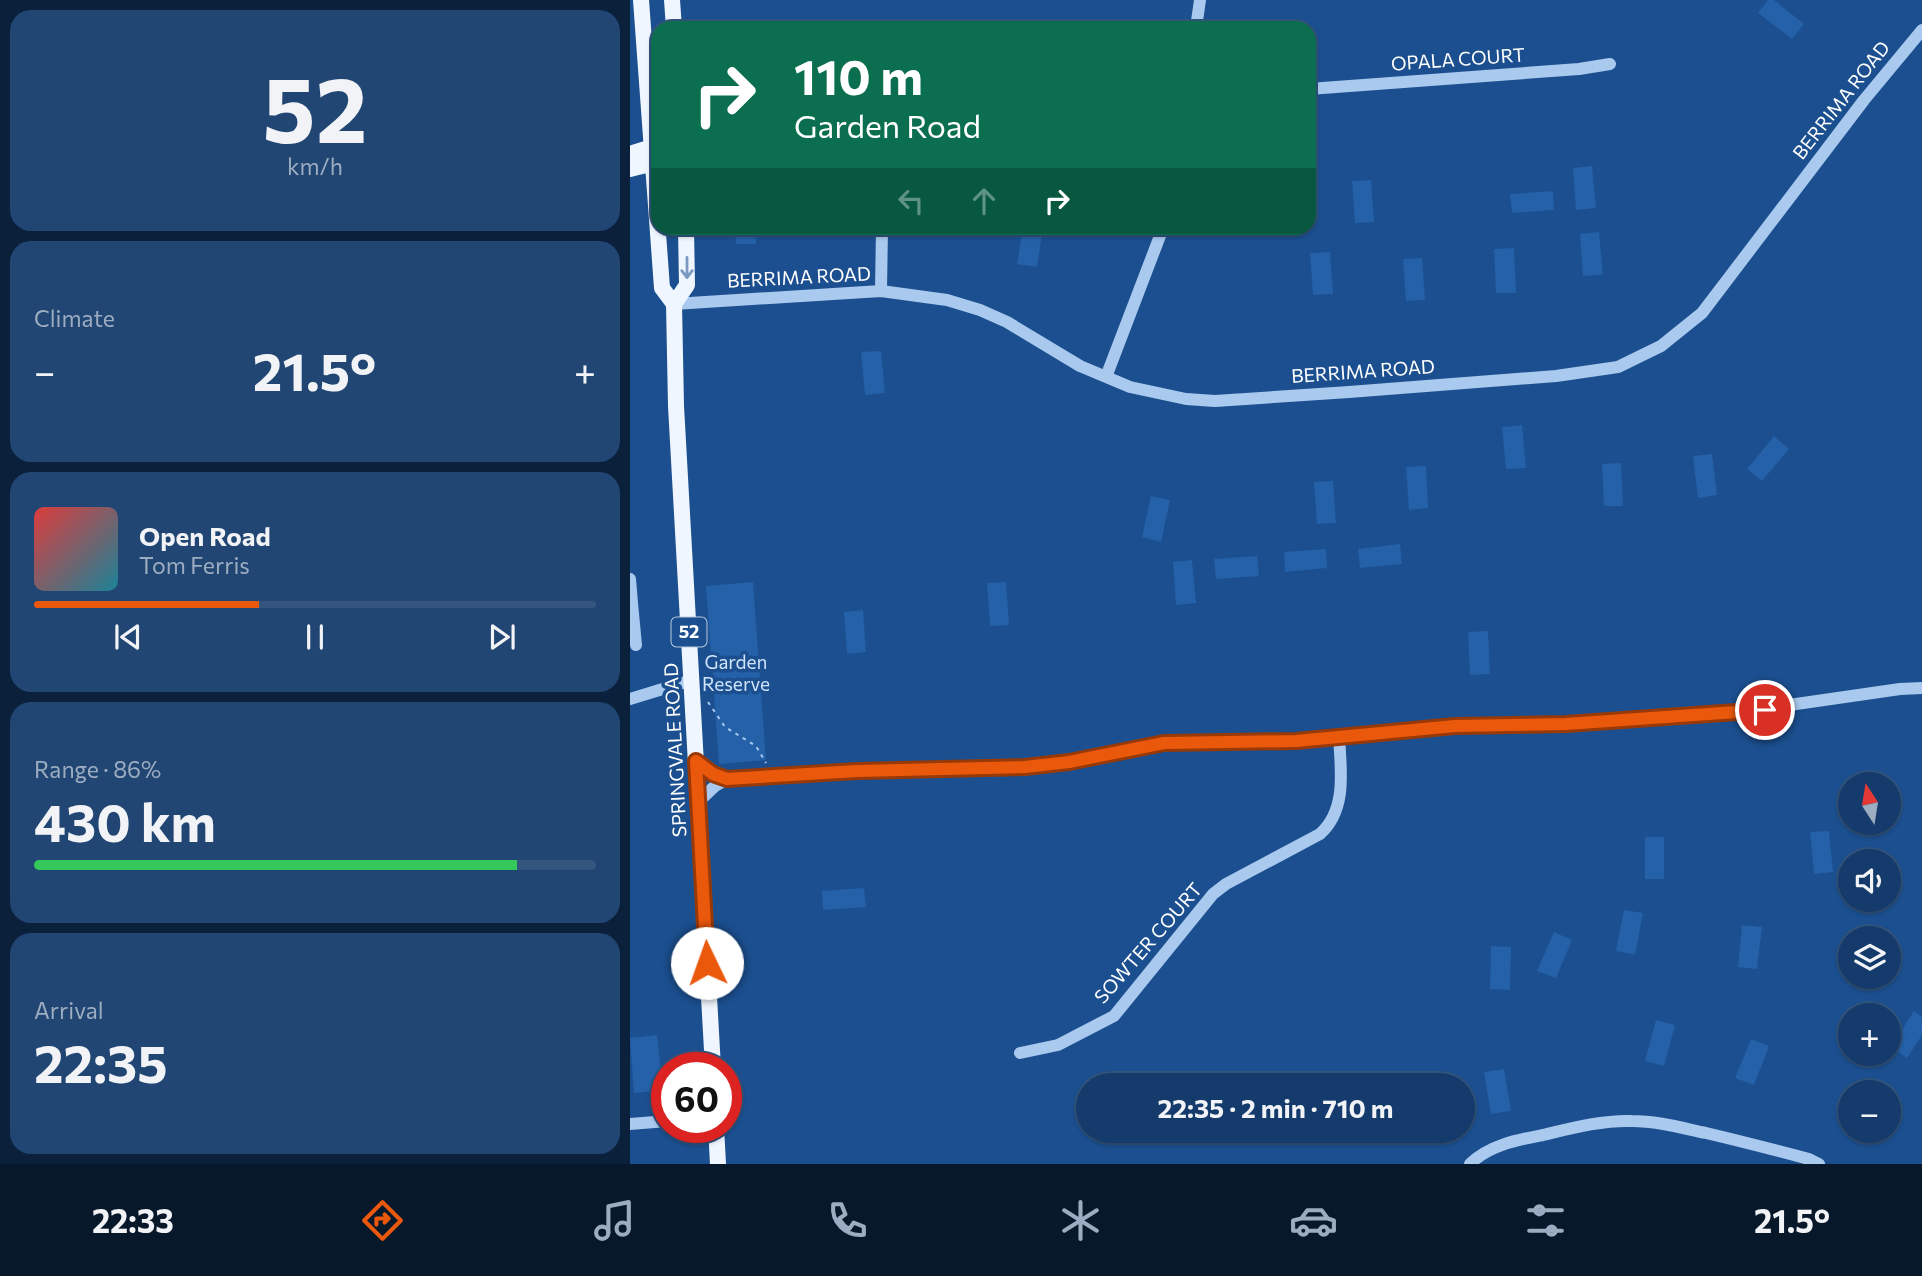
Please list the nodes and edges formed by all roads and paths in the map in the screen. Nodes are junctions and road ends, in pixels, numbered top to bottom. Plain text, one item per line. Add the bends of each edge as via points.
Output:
1 (641, 0) edge
2 (672, 0) edge
3 (1200, 0) edge
4 (674, 21) edge
5 (1197, 21) edge
6 (1922, 30) edge
7 (1609, 64) dead end
8 (1316, 88) edge
9 (651, 104) edge
10 (651, 146) edge
11 (630, 154) edge
12 (651, 164) edge
13 (630, 169) edge
14 (659, 235) edge
15 (686, 235) edge
16 (882, 235) edge
17 (1160, 235) edge
18 (881, 291) junction
19 (674, 303) junction
20 (1106, 377) junction
21 (630, 579) edge
22 (631, 603) edge
23 (636, 645) dead end
24 (692, 680) junction
25 (1922, 688) edge
26 (630, 699) edge
27 (708, 702) dead end
28 (1339, 737) junction
29 (696, 761) junction
30 (775, 776) junction
31 (727, 779) junction
32 (699, 801) junction
33 (712, 1052) edge
34 (1020, 1053) dead end
35 (651, 1122) edge
36 (630, 1124) edge
37 (717, 1143) edge
38 (718, 1164) edge
39 (1470, 1164) edge
40 (1819, 1164) edge

1 - 9 main road, SPRINGVALE ROAD / 52
2 - 4 main road
3 - 5 street
6 - 20 street, BERRIMA ROAD via 1702,313 1682,332 1628,363 1556,376 1214,401 1158,395
7 - 8 street, OPALA COURT
10 - 11 main road
12 - 13 main road
14 - 19 main road, SPRINGVALE ROAD / 52 via 662,288
15 -> 19 main road, SPRINGVALE ROAD / 52 via 687,285
16 - 18 street
17 - 20 street
18 - 19 street, BERRIMA ROAD
18 - 20 street, BERRIMA ROAD via 947,300 980,310
19 - 24 main road, SPRINGVALE ROAD / 52
21 - 22 street
22 - 23 street
24 - 26 street
24 - 29 main road, SPRINGVALE ROAD / 52
25 - 28 street via 1720,715 1455,726
27 - 30 path via 725,727 755,746
28 - 30 street via 1164,743 1025,767
28 - 34 street, SOWTER COURT via 1339,806 1330,825 1213,894 1114,1016 1058,1045
29 - 31 street
29 - 32 main road, SPRINGVALE ROAD / 52
30 - 31 street
31 - 32 street
32 - 33 main road, SPRINGVALE ROAD / 52
35 - 36 street
37 - 38 main road
39 - 40 street via 1503,1144 1588,1125 1635,1121 1667,1124

